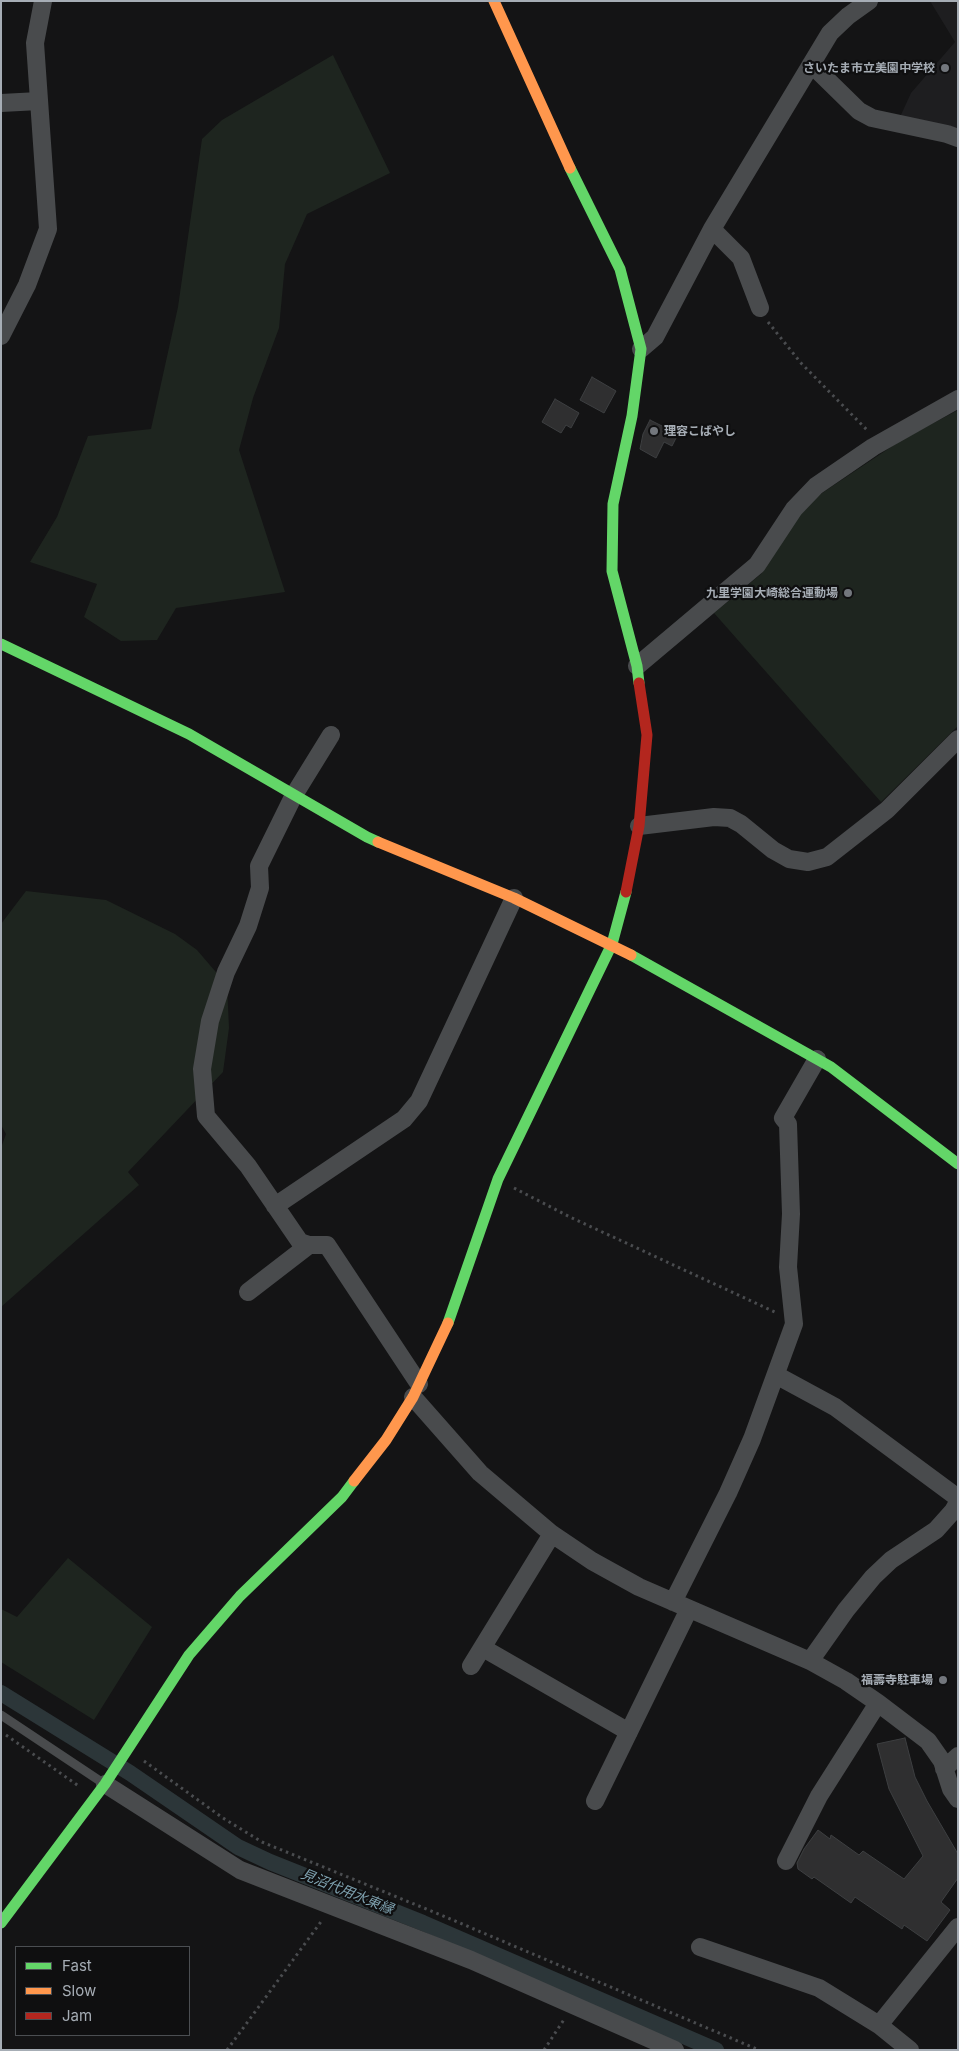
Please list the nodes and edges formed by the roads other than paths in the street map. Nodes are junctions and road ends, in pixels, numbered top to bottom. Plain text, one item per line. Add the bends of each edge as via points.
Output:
1 (43, 1) edge
2 (494, 1) edge
3 (869, 1) edge
4 (811, 64) junction
5 (39, 101) junction
6 (1, 103) edge
7 (958, 138) edge
8 (712, 229) junction
9 (760, 308) road end
10 (1, 336) edge
11 (641, 349) junction
12 (958, 399) edge
13 (1, 644) edge
14 (637, 666) junction
15 (331, 735) dead end
16 (958, 739) edge
17 (294, 795) junction
18 (639, 826) junction
19 (514, 898) junction
20 (612, 944) junction
21 (817, 1059) junction
22 (958, 1164) edge
23 (275, 1206) junction
24 (309, 1245) junction
25 (248, 1292) dead end
26 (776, 1375) junction
27 (416, 1391) junction
28 (956, 1508) edge
29 (552, 1534) junction
30 (681, 1606) junction
31 (482, 1648) junction
32 (810, 1661) junction
33 (471, 1666) dead end
34 (878, 1703) junction
35 (1, 1715) edge
36 (629, 1732) junction
37 (958, 1756) edge
38 (944, 1769) junction
39 (107, 1780) junction
40 (956, 1793) edge
41 (596, 1801) dead end
42 (786, 1860) dead end
43 (1, 1923) edge
44 (958, 1927) edge
45 (700, 1947) dead end
46 (880, 2025) junction
47 (676, 2050) edge
48 (910, 2050) edge

1 - 5 street via 36,43
2 - 11 street via 620,270
3 - 4 street via 830,33
4 - 7 street via 859,111 872,118
4 - 8 street
5 - 6 street
5 - 10 street via 48,229 27,284
8 - 9 street via 741,258
8 - 11 street via 655,338
11 - 14 street via 632,416 613,504 612,571
12 - 14 street via 880,443 816,486 794,509 757,565
13 - 17 street via 189,734
14 - 18 street via 647,735
15 - 17 street
16 - 18 street via 887,810 826,857 808,862 789,859 773,850 730,818
17 - 19 street via 367,837
17 - 23 street via 259,866 260,888 210,1021 202,1068 206,1116 248,1166
18 - 20 street via 631,874
19 - 20 street
19 - 23 street via 418,1101 404,1119
20 - 21 street
20 - 27 street via 498,1179 450,1320
21 - 22 street
21 - 26 street via 783,1118 788,1124 791,1214 788,1267 794,1321
23 - 24 street via 300,1242
24 - 25 street
24 - 27 street via 327,1245
26 - 28 street via 835,1408
26 - 30 street
27 - 29 street via 472,1466
27 - 39 street via 386,1440 342,1497 240,1596 188,1655
28 - 32 street via 936,1530 891,1560 873,1577
29 - 30 street via 592,1562
29 - 31 street
30 - 32 street
30 - 36 street
31 - 33 street
31 - 36 street
32 - 34 street
34 - 38 street via 928,1741
34 - 42 street via 819,1796
35 - 39 lane
36 - 41 street
37 - 38 street
38 - 40 street
39 - 43 street
39 - 47 street via 240,1870 471,1960
44 - 46 street
45 - 46 street via 820,1988
46 - 48 street

